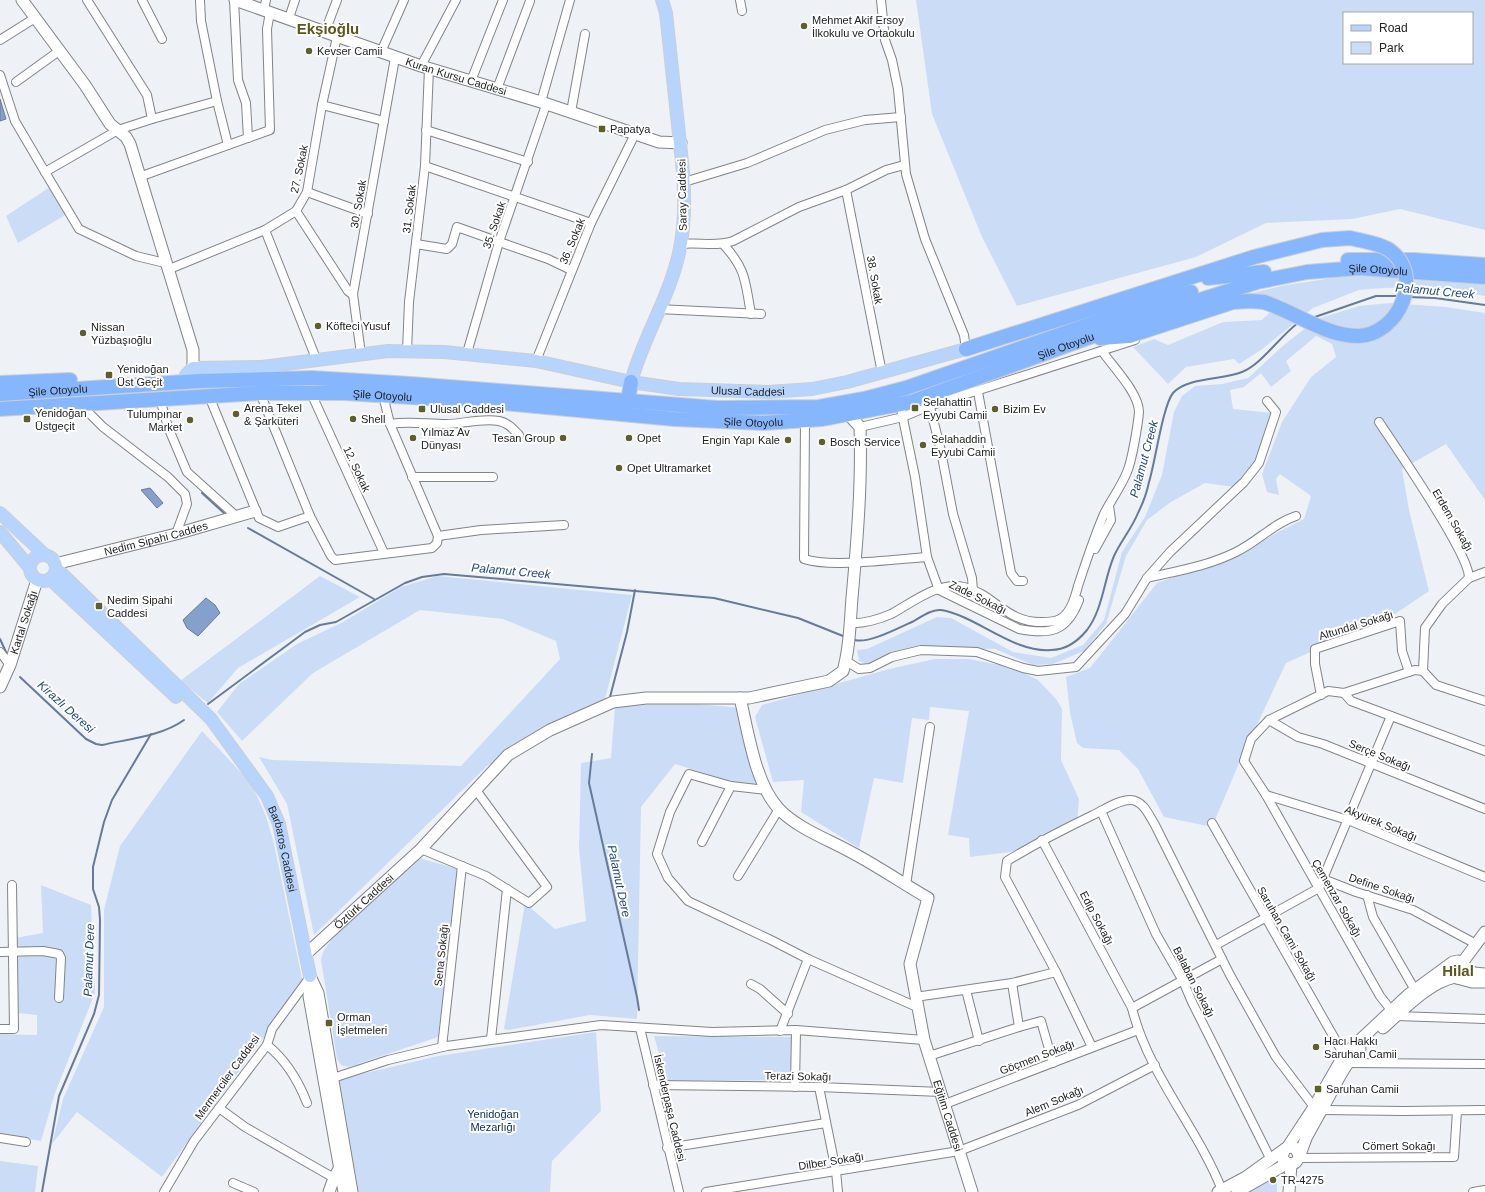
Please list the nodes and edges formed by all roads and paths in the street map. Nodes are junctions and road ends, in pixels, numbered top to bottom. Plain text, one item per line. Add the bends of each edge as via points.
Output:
1 (22, 0) edge
2 (87, 0) edge
3 (142, 0) edge
4 (200, 0) edge
5 (234, 0) edge
6 (295, 0) edge
7 (337, 0) edge
8 (404, 0) edge
9 (456, 0) edge
10 (503, 0) edge
11 (570, 0) edge
12 (662, 0) edge
13 (740, 0) edge
14 (880, 0) edge
15 (530, 1) dead end
16 (267, 7) edge
17 (742, 11) dead end
18 (35, 18) junction
19 (288, 18) junction
20 (325, 32) junction
21 (585, 34) dead end
22 (337, 37) junction
23 (162, 39) dead end
24 (0, 40) edge
25 (59, 51) junction
26 (381, 52) junction
27 (395, 58) junction
28 (425, 67) junction
29 (0, 75) edge
30 (471, 81) junction
31 (16, 82) dead end
32 (497, 89) junction
33 (217, 101) junction
34 (544, 104) junction
35 (322, 105) junction
36 (570, 112) junction
37 (901, 117) junction
38 (152, 119) junction
39 (384, 120) junction
40 (118, 130) junction
41 (426, 130) junction
42 (636, 134) junction
43 (248, 138) junction
44 (680, 143) junction
45 (228, 145) junction
46 (528, 162) junction
47 (904, 165) junction
48 (425, 166) junction
49 (45, 172) junction
50 (139, 177) junction
51 (684, 182) junction
52 (846, 190) junction
53 (307, 192) junction
54 (516, 196) junction
55 (296, 211) junction
56 (368, 214) junction
57 (591, 223) junction
58 (266, 230) junction
59 (499, 242) junction
60 (416, 244) junction
61 (681, 244) junction
62 (723, 244) junction
63 (1485, 265) edge
64 (166, 266) junction
65 (571, 270) junction
66 (1264, 272) junction
67 (1485, 277) edge
68 (1176, 281) junction
69 (353, 295) junction
70 (658, 309) junction
71 (751, 314) junction
72 (761, 314) dead end
73 (1141, 338) dead end
74 (1084, 339) junction
75 (966, 349) junction
76 (407, 351) junction
77 (1102, 351) junction
78 (467, 353) junction
79 (361, 354) junction
80 (317, 360) junction
81 (1028, 360) junction
82 (536, 361) junction
83 (190, 372) junction
84 (882, 373) junction
85 (1023, 377) junction
86 (312, 378) junction
87 (631, 382) junction
88 (0, 383) edge
89 (978, 392) junction
90 (311, 393) junction
91 (0, 394) edge
92 (260, 394) junction
93 (383, 395) junction
94 (208, 396) junction
95 (628, 401) junction
96 (928, 401) junction
97 (1268, 401) dead end
98 (162, 406) junction
99 (0, 409) edge
100 (901, 410) junction
101 (88, 412) junction
102 (849, 415) junction
103 (0, 418) edge
104 (804, 421) junction
105 (1379, 422) dead end
106 (390, 424) junction
107 (860, 427) junction
108 (519, 435) dead end
109 (412, 477) junction
110 (493, 477) dead end
111 (1109, 506) junction
112 (255, 511) junction
113 (0, 513) edge
114 (236, 516) junction
115 (310, 516) junction
116 (1296, 516) dead end
117 (564, 525) dead end
118 (0, 532) edge
119 (176, 534) junction
120 (438, 536) junction
121 (384, 553) junction
122 (45, 555) junction
123 (927, 557) junction
124 (856, 562) junction
125 (56, 566) junction
126 (30, 568) junction
127 (1485, 572) edge
128 (1147, 578) junction
129 (1469, 578) junction
130 (50, 579) junction
131 (37, 580) junction
132 (1024, 581) dead end
133 (939, 590) junction
134 (973, 591) junction
135 (850, 623) junction
136 (0, 652) edge
137 (846, 661) junction
138 (10, 665) junction
139 (1423, 671) junction
140 (1409, 672) junction
141 (0, 687) edge
142 (1344, 693) junction
143 (1321, 695) junction
144 (740, 698) junction
145 (1485, 701) edge
146 (1392, 716) junction
147 (1269, 720) junction
148 (930, 726) dead end
149 (223, 736) junction
150 (1485, 751) edge
151 (1372, 763) junction
152 (731, 786) junction
153 (476, 790) junction
154 (766, 790) junction
155 (1266, 795) junction
156 (779, 809) junction
157 (1485, 809) edge
158 (1101, 811) junction
159 (1348, 820) junction
160 (1212, 823) dead end
161 (1042, 840) junction
162 (702, 842) dead end
163 (421, 850) junction
164 (462, 866) junction
165 (738, 876) dead end
166 (1485, 877) edge
167 (1323, 879) junction
168 (12, 885) dead end
169 (906, 885) junction
170 (1319, 888) junction
171 (507, 889) junction
172 (1366, 895) junction
173 (1265, 918) junction
174 (1485, 932) edge
175 (1476, 944) junction
176 (1216, 945) junction
177 (0, 952) edge
178 (13, 953) junction
179 (306, 954) junction
180 (808, 959) junction
181 (1222, 959) junction
182 (1459, 964) junction
183 (1056, 972) junction
184 (1485, 974) edge
185 (310, 976) junction
186 (1456, 978) junction
187 (1183, 981) junction
188 (1485, 982) edge
189 (1012, 983) junction
190 (751, 984) dead end
191 (966, 990) junction
192 (1415, 990) junction
193 (59, 998) dead end
194 (916, 1002) junction
195 (1132, 1008) junction
196 (1394, 1013) junction
197 (788, 1014) junction
198 (1485, 1018) edge
199 (1019, 1027) junction
200 (640, 1028) junction
201 (0, 1030) edge
202 (796, 1030) junction
203 (1138, 1030) junction
204 (780, 1031) junction
205 (491, 1040) junction
206 (924, 1040) junction
207 (979, 1041) junction
208 (267, 1045) junction
209 (442, 1047) junction
210 (1092, 1047) junction
211 (930, 1056) junction
212 (1346, 1059) junction
213 (1053, 1063) junction
214 (1485, 1064) edge
215 (1155, 1065) junction
216 (328, 1078) junction
217 (653, 1085) junction
218 (795, 1087) junction
219 (819, 1087) junction
220 (941, 1092) junction
221 (307, 1103) dead end
222 (945, 1104) junction
223 (219, 1108) junction
224 (1318, 1108) junction
225 (1485, 1110) edge
226 (1457, 1111) junction
227 (826, 1123) junction
228 (0, 1138) edge
229 (26, 1142) dead end
230 (667, 1148) junction
231 (1286, 1148) junction
232 (959, 1151) junction
233 (1271, 1160) junction
234 (1294, 1160) junction
235 (836, 1171) junction
236 (340, 1172) junction
237 (233, 1183) dead end
238 (1220, 1191) edge
239 (1483, 1191) edge
240 (164, 1192) edge
241 (254, 1192) edge
242 (329, 1192) edge
243 (344, 1192) edge
244 (352, 1192) edge
245 (679, 1192) edge
246 (706, 1192) edge
247 (838, 1192) edge
248 (972, 1192) edge
249 (1237, 1192) edge
250 (1289, 1192) edge
251 (1473, 1192) edge

1 - 18 street
2 - 38 street via 147,94
3 - 23 street
4 - 33 street via 201,21
5 - 16 street, Kuran Kursu Caddesi
5 - 43 street via 238,80 246,103
6 - 19 street
7 - 20 street
8 - 26 street
9 - 28 street
10 - 30 street
11 - 34 street, 35. Sokak
12 - 44 main road, Saray Caddesi via 666,13
13 - 17 street
14 - 37 street via 885,40 892,60
15 - 32 street
16 - 19 street, Kuran Kursu Caddesi
16 - 43 street via 270,130
18 - 24 street
18 - 25 street
19 - 20 street, Kuran Kursu Caddesi
20 - 22 street, Kuran Kursu Caddesi
21 - 36 street
22 - 26 street, Kuran Kursu Caddesi
22 - 35 street, 27. Sokak
25 - 31 street
25 - 40 street via 110,124
26 - 27 street, Kuran Kursu Caddesi
27 - 28 street, Kuran Kursu Caddesi
27 - 39 street, 30. Sokak
28 - 30 street, Kuran Kursu Caddesi
28 - 41 street, 31. Sokak
29 - 49 street via 15,120
30 - 32 street, Kuran Kursu Caddesi
32 - 34 street, Kuran Kursu Caddesi
33 - 38 street
33 - 45 street
34 - 36 street, Kuran Kursu Caddesi
34 - 46 street, 35. Sokak
35 - 39 street
35 - 53 street, 27. Sokak
36 - 42 street, Kuran Kursu Caddesi
37 - 47 street
37 - 51 street via 865,120 825,130 747,163
38 - 40 street
39 - 56 street, 30. Sokak
40 - 49 street
40 - 50 street via 130,144
41 - 46 street
41 - 48 street, 31. Sokak
42 - 44 street, Kuran Kursu Caddesi via 659,142
42 - 57 street, 36. Sokak
43 - 45 street
44 - 51 main road, Saray Caddesi
45 - 50 street
46 - 54 street, 35. Sokak
47 - 52 street via 886,170
47 - 75 street via 924,239 957,316
48 - 54 street
48 - 60 street, 31. Sokak
49 - 64 street via 79,229 136,256
50 - 64 street
51 - 61 main road, Saray Caddesi via 684,228
52 - 62 street via 799,207
52 - 84 street, 38. Sokak
53 - 55 street, 27. Sokak
53 - 56 street
54 - 57 street
54 - 59 street, 35. Sokak
55 - 58 street, 27. Sokak
55 - 69 street
56 - 69 street, 30. Sokak
57 - 65 street, 36. Sokak
58 - 64 street, 27. Sokak
58 - 80 street
59 - 60 street via 457,227 452,244 446,249
59 - 65 street
59 - 78 street, 35. Sokak
60 - 76 street, 31. Sokak via 408,302
61 - 62 street
61 - 70 main road, Saray Caddesi via 673,274
62 - 71 street via 742,269
63 - 66 highway, Şile Otoyolu via 1362,259
64 - 83 street via 193,350
65 - 82 street, 36. Sokak
66 - 68 highway
66 - 95 highway, Şile Otoyolu via 1145,305 906,388 864,399 819,407 767,408 718,408
67 - 74 highway, Şile Otoyolu via 1359,268 1307,272 1211,295
68 - 74 highway, bridge via 1292,246 1350,238 1382,246 1393,253 1406,277 1406,290 1402,304 1389,321 1379,330 1360,336 1342,334 1280,307 1250,301 1233,302 1129,336
68 - 75 highway
69 - 79 street, 30. Sokak
70 - 71 street
70 - 87 main road, Saray Caddesi
71 - 72 street
73 - 77 street
74 - 81 highway, Şile Otoyolu
75 - 84 main road, Ulusal Caddesi
76 - 78 main road, Ulusal Caddesi
76 - 79 main road, Ulusal Caddesi
77 - 85 street
77 - 111 street via 1137,399 1139,412 1128,471
78 - 82 main road, Ulusal Caddesi
79 - 80 main road, Ulusal Caddesi
80 - 83 main road, Ulusal Caddesi
81 - 85 street
81 - 96 highway, Şile Otoyolu
82 - 87 main road, Ulusal Caddesi
83 - 86 highway
83 - 88 highway
84 - 87 main road, Ulusal Caddesi via 812,389 768,392 678,389
85 - 89 street
86 - 91 highway, Şile Otoyolu via 199,381
86 - 95 highway, Şile Otoyolu
87 - 95 highway
89 - 96 street
89 - 132 street via 1011,573 1017,581
90 - 92 highway, Şile Otoyolu
90 - 93 highway, Şile Otoyolu
90 - 121 street, 12. Sokak
92 - 94 highway, Şile Otoyolu
92 - 115 street
93 - 104 highway, Şile Otoyolu via 499,402 675,419 762,423
93 - 106 street
94 - 98 highway
94 - 99 highway, Şile Otoyolu
94 - 112 street
96 - 100 highway, Şile Otoyolu
96 - 134 street via 953,514 972,578
97 - 128 street via 1276,412 1259,463 1244,482 1170,552
98 - 101 highway
98 - 114 street via 186,472
100 - 102 highway, Şile Otoyolu
100 - 107 street
100 - 123 street, Zade Sokağı via 915,477
101 - 103 highway
101 - 119 street via 103,427 168,477 185,494 187,504
102 - 104 highway, Şile Otoyolu
102 - 107 street
104 - 124 street via 804,559 813,562
105 - 129 street, Erdem Sokağı via 1454,540 1469,571
106 - 108 street via 499,421 509,425
106 - 109 street
107 - 124 street
109 - 110 street
109 - 120 street
111 - 133 street, Zade Sokağı via 1111,520 1094,551 1071,619 1063,626 1045,631 1019,629
111 - 134 street via 1091,546 1074,600 1067,613 1060,619 1038,622 1014,617
112 - 114 street, Nedim Sipahi Caddes
112 - 115 street via 259,518 278,527
113 - 122 main road, Barbaros Caddesi
114 - 119 street, Nedim Sipahi Caddes
115 - 121 street via 335,560
116 - 128 street via 1286,519 1260,539 1236,552 1202,565
117 - 120 street via 481,530
118 - 126 main road
119 - 125 street, Nedim Sipahi Caddes
120 - 121 street via 437,543 432,548
122 - 125 main road, Barbaros Caddesi via 51,558
122 - 126 main road via 35,558
123 - 124 street
123 - 133 street, Zade Sokağı
124 - 135 street
125 - 130 main road via 55,573
125 - 149 main road, Barbaros Caddesi via 211,719
126 - 131 main road via 31,575
127 - 129 street
128 - 137 street via 1125,614 1076,667 1038,671 977,652 952,650 921,650 892,657 870,668 859,670
129 - 139 street via 1442,604 1425,628
130 - 131 main road
130 - 149 main road, Barbaros Caddesi via 205,725
131 - 138 street, Kartal Sokağı
133 - 134 street via 950,586
133 - 135 street via 922,596 890,614 865,622
135 - 137 street
136 - 138 street
137 - 144 street, Öztürk Caddesi via 843,671 829,681
138 - 141 street, Kartal Sokağı
139 - 140 street
139 - 145 street via 1436,685
140 - 142 street
140 - 143 street, Altundal Sokağı via 1402,650 1400,621 1315,649
142 - 143 street via 1328,691
142 - 146 street via 1351,701
143 - 147 street
144 - 153 street, Öztürk Caddesi via 646,698 613,702 550,730 508,755
144 - 154 street via 758,770
146 - 150 street
146 - 151 street
147 - 151 street, Serçe Sokağı via 1298,737 1324,744
147 - 155 street via 1251,739 1244,761
148 - 169 street
149 - 179 main road, Barbaros Caddesi via 267,796 279,824
151 - 157 street, Serçe Sokağı
151 - 159 street
152 - 154 street
152 - 162 street
152 - 180 street via 689,774 670,812 657,854 668,878 688,902
153 - 163 street, Öztürk Caddesi
153 - 171 street via 547,887 529,903
154 - 156 street
155 - 159 street, Akyürek Sokağı
155 - 170 street, Çemenzar Sokağı
156 - 165 street
156 - 169 street via 798,824 852,852
158 - 161 street
158 - 176 street via 1130,800 1138,802 1145,809 1165,842
158 - 187 street, Balaban Sokağı via 1156,934
159 - 166 street, Akyürek Sokağı
159 - 167 street
160 - 173 street, Saruhan Cami Sokağı
161 - 183 street via 1007,861 1005,877
161 - 195 street, Edip Sokağı
163 - 164 street
163 - 179 street, Öztürk Caddesi
164 - 171 street via 486,876
164 - 209 street, Sena Sokağı
167 - 170 street
167 - 172 street, Define Sokağı
168 - 178 street
169 - 194 street, Eğitim Caddesi via 928,898 910,964
170 - 173 street
170 - 196 street, Çemenzar Sokağı via 1380,996
171 - 205 street
172 - 175 street, Define Sokağı via 1413,910
172 - 192 street via 1373,917
173 - 176 street
173 - 212 street, Saruhan Cami Sokağı
174 - 175 street
175 - 182 street
176 - 181 street
177 - 178 street
178 - 193 street via 43,951 59,954
178 - 201 street via 14,1029
179 - 185 main road, Barbaros Caddesi
180 - 194 street
180 - 197 street
181 - 187 street
181 - 224 street via 1276,1057
182 - 184 street via 1474,973
182 - 186 street via 1449,971
182 - 192 street
183 - 189 street
183 - 210 street
185 - 208 street, Mermerciler Caddesi via 272,1029
185 - 216 street, Barbaros Caddesi via 318,993
186 - 188 street
186 - 196 street via 1442,981
187 - 195 street
187 - 233 street, Balaban Sokağı
189 - 191 street
189 - 199 street
190 - 197 street
191 - 194 street
191 - 207 street
192 - 196 street
194 - 206 street, Eğitim Caddesi
195 - 203 street, Edip Sokağı
196 - 198 street
196 - 212 street via 1353,1056
197 - 204 street
199 - 207 street
199 - 213 street via 1041,1021
200 - 204 street via 712,1032
200 - 205 street via 601,1025
200 - 217 street, İskenderpaşa Caddesi
202 - 204 street
202 - 206 street
202 - 218 street
203 - 210 street, Göçmen Sokağı
203 - 215 street, Edip Sokağı
205 - 209 street
206 - 211 street, Eğitim Caddesi
207 - 211 street
208 - 221 street via 279,1054 291,1071
208 - 223 street, Mermerciler Caddesi
209 - 216 street
210 - 213 street, Göçmen Sokağı
211 - 220 street, Eğitim Caddesi
212 - 214 street
212 - 224 street
213 - 222 street, Göçmen Sokağı
215 - 232 street, Alem Sokağı via 1078,1105
215 - 238 street, Edip Sokağı
216 - 236 street, Barbaros Caddesi
217 - 218 street, Terazi Sokağı
217 - 230 street, İskenderpaşa Caddesi
218 - 219 street, Terazi Sokağı
219 - 220 street, Terazi Sokağı
219 - 227 street
220 - 222 street, Eğitim Caddesi
222 - 232 street, Eğitim Caddesi
223 - 236 street via 245,1127
223 - 240 street, Mermerciler Caddesi via 194,1142
224 - 226 street
224 - 231 street
224 - 234 street
225 - 226 street
226 - 234 street, Cömert Sokağı via 1454,1157
227 - 230 street
227 - 235 street
228 - 229 street
230 - 245 street, İskenderpaşa Caddesi
231 - 233 street
231 - 234 street via 1282,1156 1284,1160
232 - 235 street, Dilber Sokağı
232 - 248 street, Eğitim Caddesi
233 - 238 street via 1246,1178
234 - 249 street
234 - 250 street
235 - 246 street, Dilber Sokağı
235 - 247 street
236 - 242 street
236 - 243 street, Barbaros Caddesi
236 - 244 street, Barbaros Caddesi
237 - 241 street
239 - 251 street

